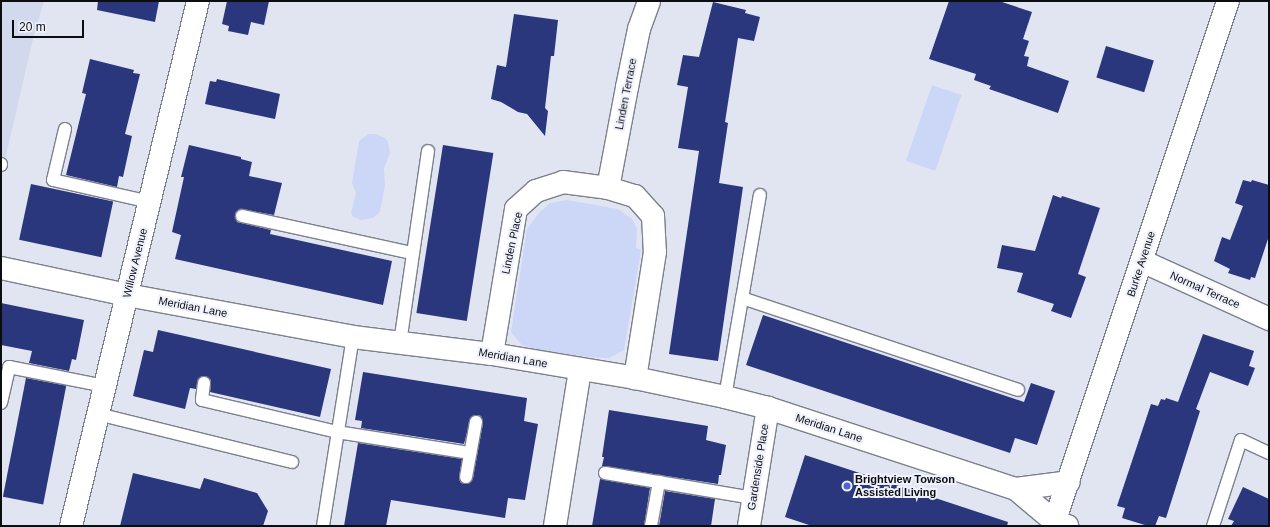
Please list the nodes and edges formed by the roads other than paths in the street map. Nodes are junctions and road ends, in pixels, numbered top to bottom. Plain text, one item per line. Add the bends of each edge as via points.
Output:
1 (198, 1) edge
2 (649, 1) edge
3 (1228, 1) edge
4 (65, 129) dead end
5 (428, 151) dead end
6 (608, 188) junction
7 (760, 195) dead end
8 (150, 202) junction
9 (242, 216) dead end
10 (412, 253) junction
11 (1142, 262) junction
12 (1, 268) edge
13 (127, 295) junction
14 (742, 298) junction
15 (1269, 319) edge
16 (353, 337) junction
17 (400, 342) junction
18 (492, 354) junction
19 (580, 370) junction
20 (635, 378) junction
21 (204, 383) dead end
22 (105, 386) junction
23 (1018, 390) dead end
24 (725, 397) junction
25 (1, 403) edge
26 (768, 408) junction
27 (98, 414) junction
28 (476, 422) dead end
29 (337, 432) junction
30 (470, 453) junction
31 (1269, 453) edge
32 (292, 462) dead end
33 (604, 473) dead end
34 (466, 477) dead end
35 (659, 482) junction
36 (1069, 482) junction
37 (1016, 489) junction
38 (754, 498) junction
39 (1058, 525) edge
40 (72, 526) edge
41 (323, 526) edge
42 (555, 526) edge
43 (651, 526) edge
44 (749, 526) edge
45 (1213, 526) edge

1 - 8 street, Willow Avenue
2 - 6 street, Linden Terrace via 639,29
3 - 11 street, Burke Avenue
4 - 8 lane via 53,180
5 - 10 lane
6 - 18 street, Linden Place via 563,182 536,191 516,210
6 - 20 street, Linden Place via 635,196 653,216 655,252
7 - 14 lane
8 - 13 street, Willow Avenue
9 - 10 lane
10 - 17 lane
11 - 15 street, Normal Terrace
11 - 36 street, Burke Avenue
12 - 13 street, Meridian Lane
13 - 16 street, Meridian Lane
13 - 22 street, Willow Avenue
14 - 23 lane
14 - 24 lane
16 - 17 street, Meridian Lane
16 - 29 lane
17 - 18 street, Meridian Lane
18 - 19 street, Meridian Lane
19 - 20 street, Meridian Lane
19 - 42 street
20 - 24 street, Meridian Lane
21 - 29 lane via 202,400
22 - 25 lane via 10,367
22 - 27 street, Willow Avenue
24 - 26 street, Meridian Lane
26 - 37 street, Meridian Lane
26 - 38 street, Gardenside Place
27 - 32 lane
27 - 40 street, Willow Avenue
28 - 30 lane
29 - 30 lane
29 - 41 lane
30 - 34 lane
31 - 45 lane via 1241,440
33 - 35 lane
35 - 38 lane
35 - 43 lane
36 - 37 street, Meridian Lane
36 - 39 street, Burke Avenue
37 - 39 street, Meridian Lane
38 - 44 street, Gardenside Place

